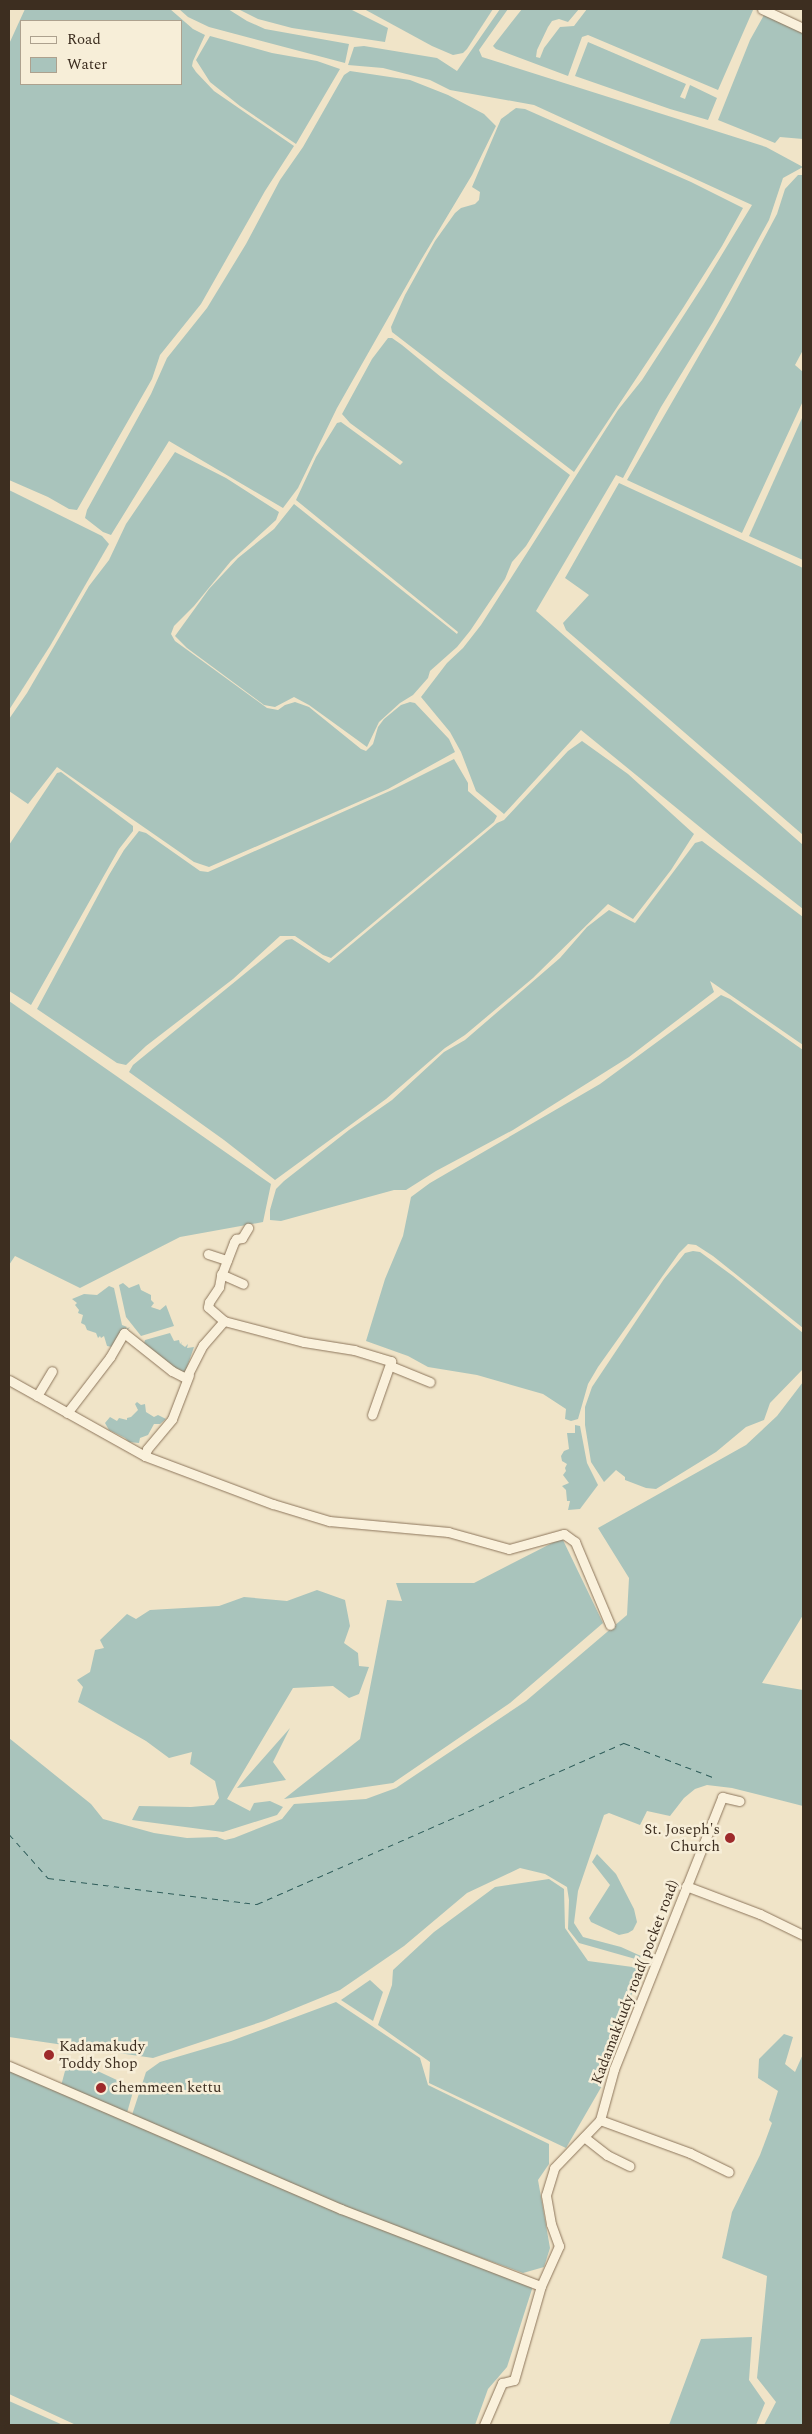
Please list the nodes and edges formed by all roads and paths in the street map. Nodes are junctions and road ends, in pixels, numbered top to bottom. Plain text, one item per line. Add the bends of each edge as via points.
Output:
1 (762, 9) edge
2 (803, 28) edge
3 (248, 1228) dead end
4 (208, 1254) dead end
5 (227, 1260) junction
6 (221, 1274) junction
7 (243, 1284) dead end
8 (224, 1321) junction
9 (391, 1366) junction
10 (52, 1371) dead end
11 (189, 1375) junction
12 (9, 1380) edge
13 (430, 1382) dead end
14 (37, 1396) junction
15 (67, 1413) junction
16 (372, 1416) dead end
17 (145, 1456) junction
18 (610, 1625) dead end
19 (740, 1801) dead end
20 (686, 1886) junction
21 (803, 1935) edge
22 (9, 2066) edge
23 (601, 2117) junction
24 (584, 2137) junction
25 (696, 2150) dead end
26 (630, 2166) dead end
27 (729, 2172) dead end
28 (541, 2286) junction
29 (484, 2425) edge

1 - 2 street
3 - 5 street via 242,1238 236,1239
4 - 5 street
5 - 6 street
6 - 7 street
6 - 8 street via 219,1287 208,1308
8 - 9 street via 304,1342 354,1350 391,1361
8 - 11 street via 203,1345
9 - 13 street
9 - 16 street
10 - 14 street
11 - 15 street via 186,1378 177,1374 124,1333 110,1357
11 - 17 street via 172,1419 147,1448
12 - 14 street
14 - 15 street
15 - 17 street
17 - 18 street via 272,1504 329,1521 448,1532 509,1549 564,1534 575,1542
19 - 20 street, Kadamakkudy road( pocket road) via 722,1796
20 - 21 street via 760,1914
20 - 23 street, Kadamakkudy road( pocket road) via 614,2069
22 - 28 street via 341,2209
23 - 24 street, Kadamakkudy road( pocket road)
23 - 25 street
23 - 27 street
24 - 26 street via 606,2155
24 - 28 street, Kadamakkudy road( pocket road) via 554,2168 546,2195 559,2246
28 - 29 street, Kadamakkudy road( pocket road) via 514,2380 502,2383

